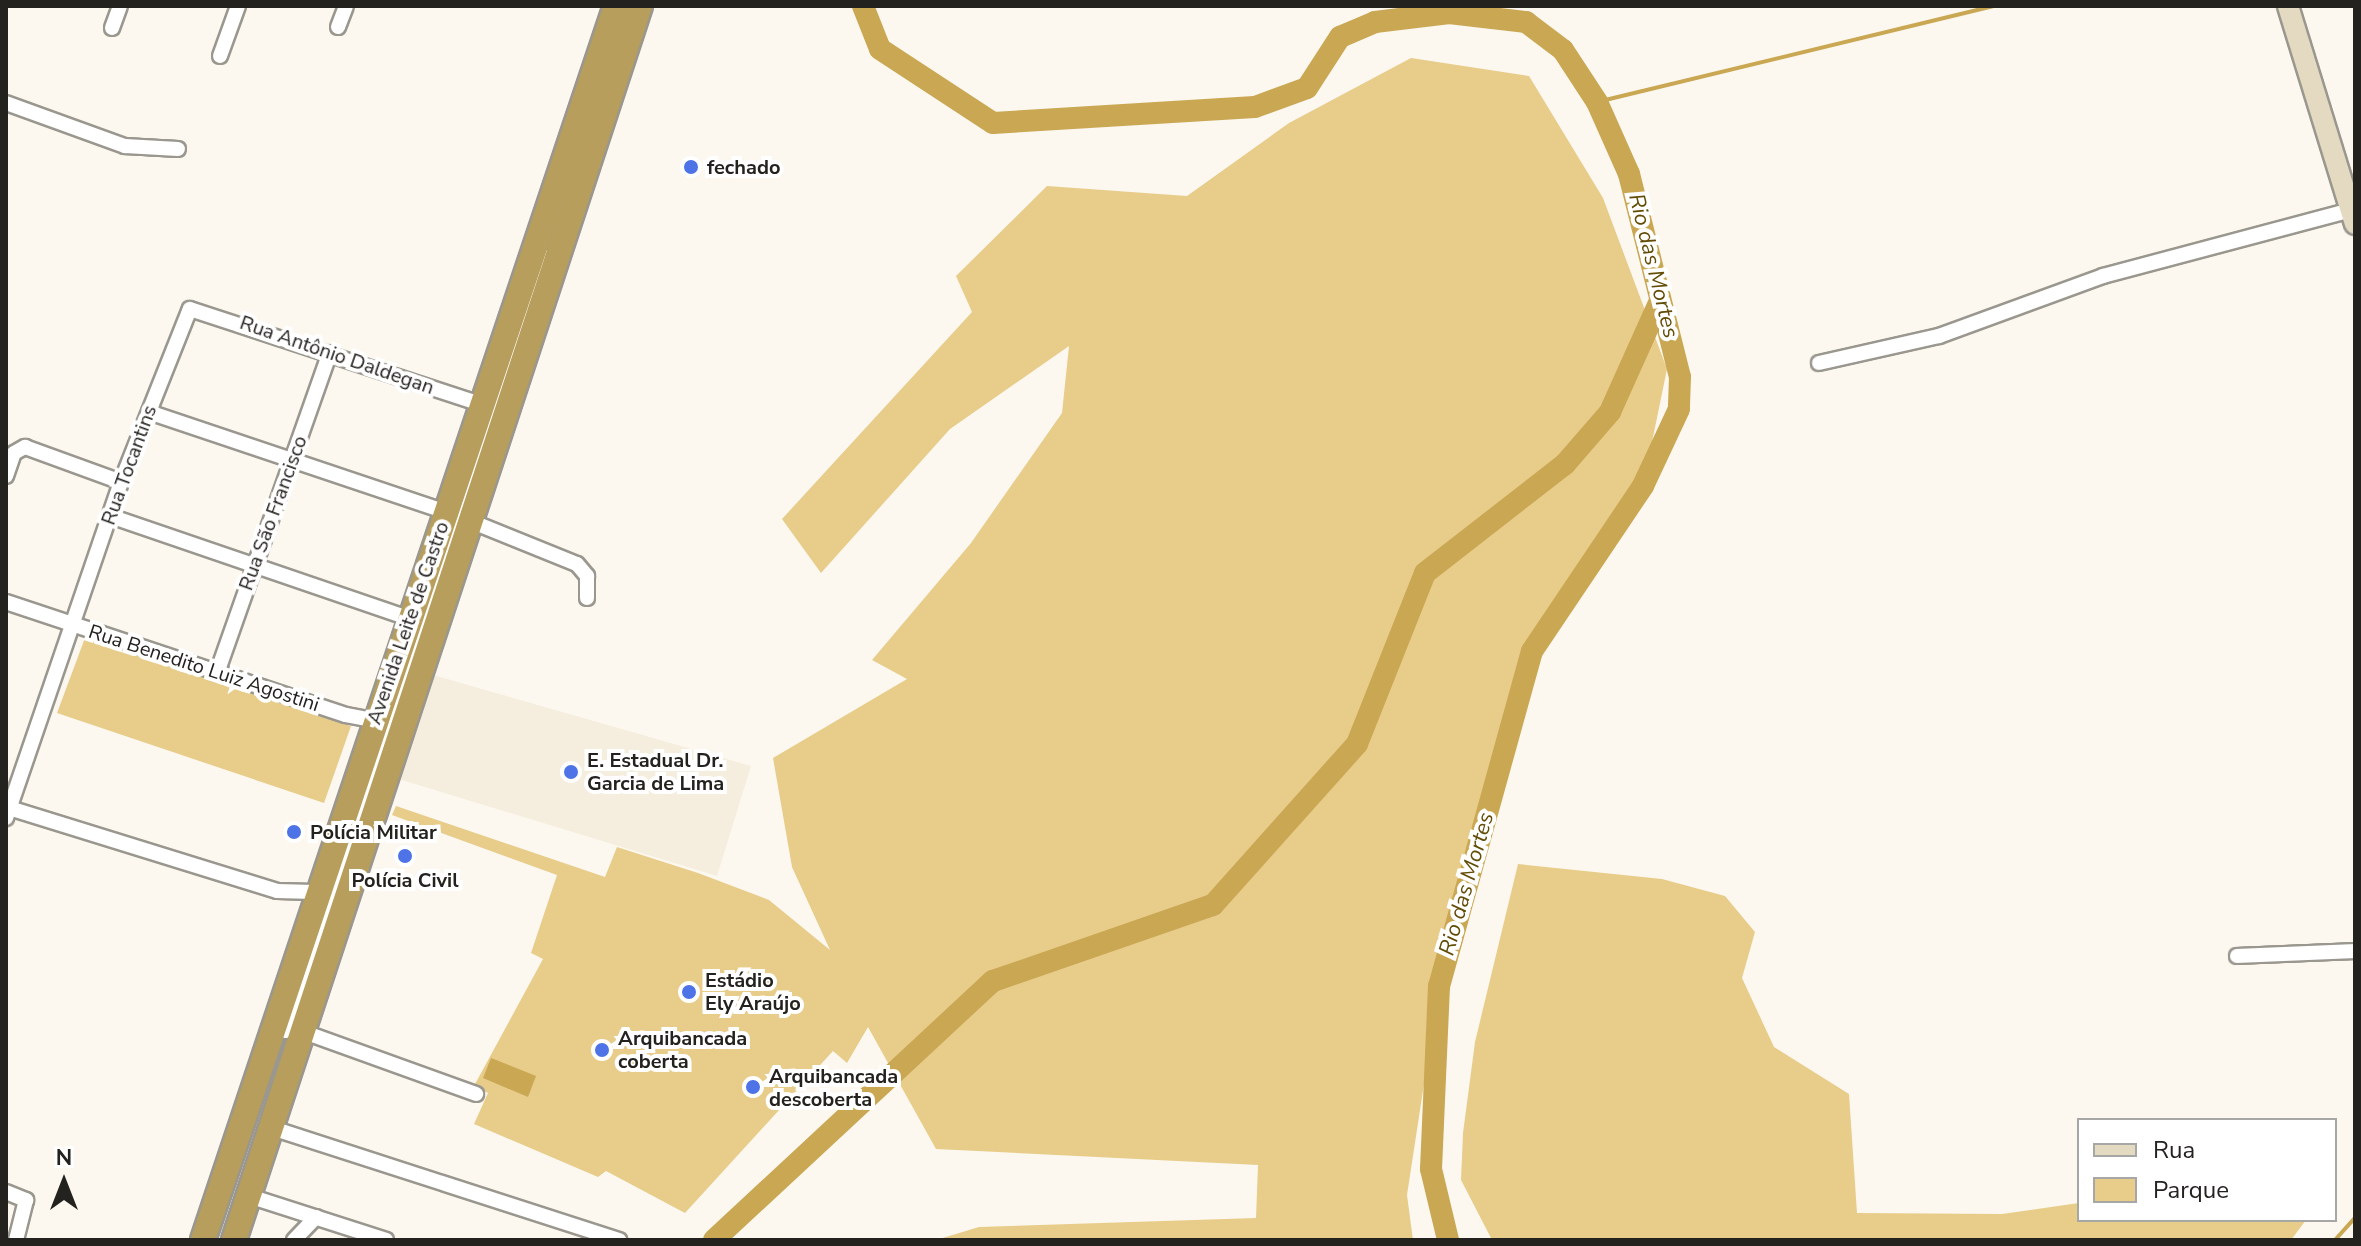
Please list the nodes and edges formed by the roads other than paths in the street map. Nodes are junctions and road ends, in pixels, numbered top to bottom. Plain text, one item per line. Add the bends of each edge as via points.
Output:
1 (120, 6) edge
2 (238, 6) edge
3 (346, 6) edge
4 (616, 6) edge
5 (628, 6) edge
6 (640, 6) edge
7 (2288, 6) edge
8 (338, 27) dead end
9 (112, 28) dead end
10 (220, 56) dead end
11 (6, 103) edge
12 (178, 149) dead end
13 (2353, 217) edge
14 (190, 309) joint
15 (330, 353) junction
16 (1819, 363) dead end
17 (483, 405) junction
18 (149, 412) junction
19 (293, 459) junction
20 (6, 476) edge
21 (121, 482) junction
22 (110, 516) junction
23 (460, 516) junction
24 (253, 564) junction
25 (587, 598) dead end
26 (6, 602) edge
27 (424, 624) junction
28 (73, 625) junction
29 (217, 673) junction
30 (389, 723) junction
31 (7, 811) edge
32 (334, 895) junction
33 (2355, 951) edge
34 (2237, 956) dead end
35 (304, 1032) junction
36 (476, 1094) dead end
37 (272, 1128) junction
38 (6, 1192) edge
39 (249, 1196) junction
40 (316, 1217) junction
41 (16, 1240) edge
42 (203, 1240) edge
43 (213, 1240) edge
44 (234, 1240) edge
45 (294, 1240) edge
46 (386, 1240) edge
47 (619, 1240) edge

1 - 9 street
2 - 10 street
3 - 8 street
4 - 17 highway, Avenida Leite de Castro
5 - 23 street
6 - 23 highway, Avenida Leite de Castro
7 - 13 main road
11 - 12 street via 125,146
13 - 16 street via 2103,276 1939,336
14 - 15 street, Rua Antônio Daldegan
14 - 18 street, Rua Tocantins
15 - 17 street, Rua Antônio Daldegan
15 - 19 street, Rua São Francisco
17 - 23 highway, Avenida Leite de Castro
18 - 19 street
18 - 21 street, Rua Tocantins
19 - 23 street
19 - 24 street, Rua São Francisco
20 - 21 street via 19,448
21 - 22 street, Rua Tocantins
22 - 24 street
22 - 28 street, Rua Tocantins
23 - 25 street via 577,564 587,576
23 - 27 highway, Avenida Leite de Castro
24 - 27 street
24 - 29 street, Rua São Francisco
26 - 28 street, Rua Benedito Luiz Agostini
27 - 30 highway, Avenida Leite de Castro
27 - 30 highway, Avenida Leite de Castro
28 - 29 street, Rua Benedito Luiz Agostini
28 - 31 street, Rua Tocantins
29 - 30 street, Rua Benedito Luiz Agostini
30 - 32 highway, Avenida Leite de Castro
30 - 32 highway, Avenida Leite de Castro
31 - 32 street via 277,891
32 - 35 highway, Avenida Leite de Castro
32 - 42 highway, Avenida Leite de Castro
32 - 43 street
33 - 34 street
35 - 36 street
35 - 37 highway, Avenida Leite de Castro
37 - 39 highway, Avenida Leite de Castro
37 - 47 street
38 - 41 street via 26,1200
39 - 40 street
39 - 44 highway, Avenida Leite de Castro
40 - 45 street
40 - 46 street

